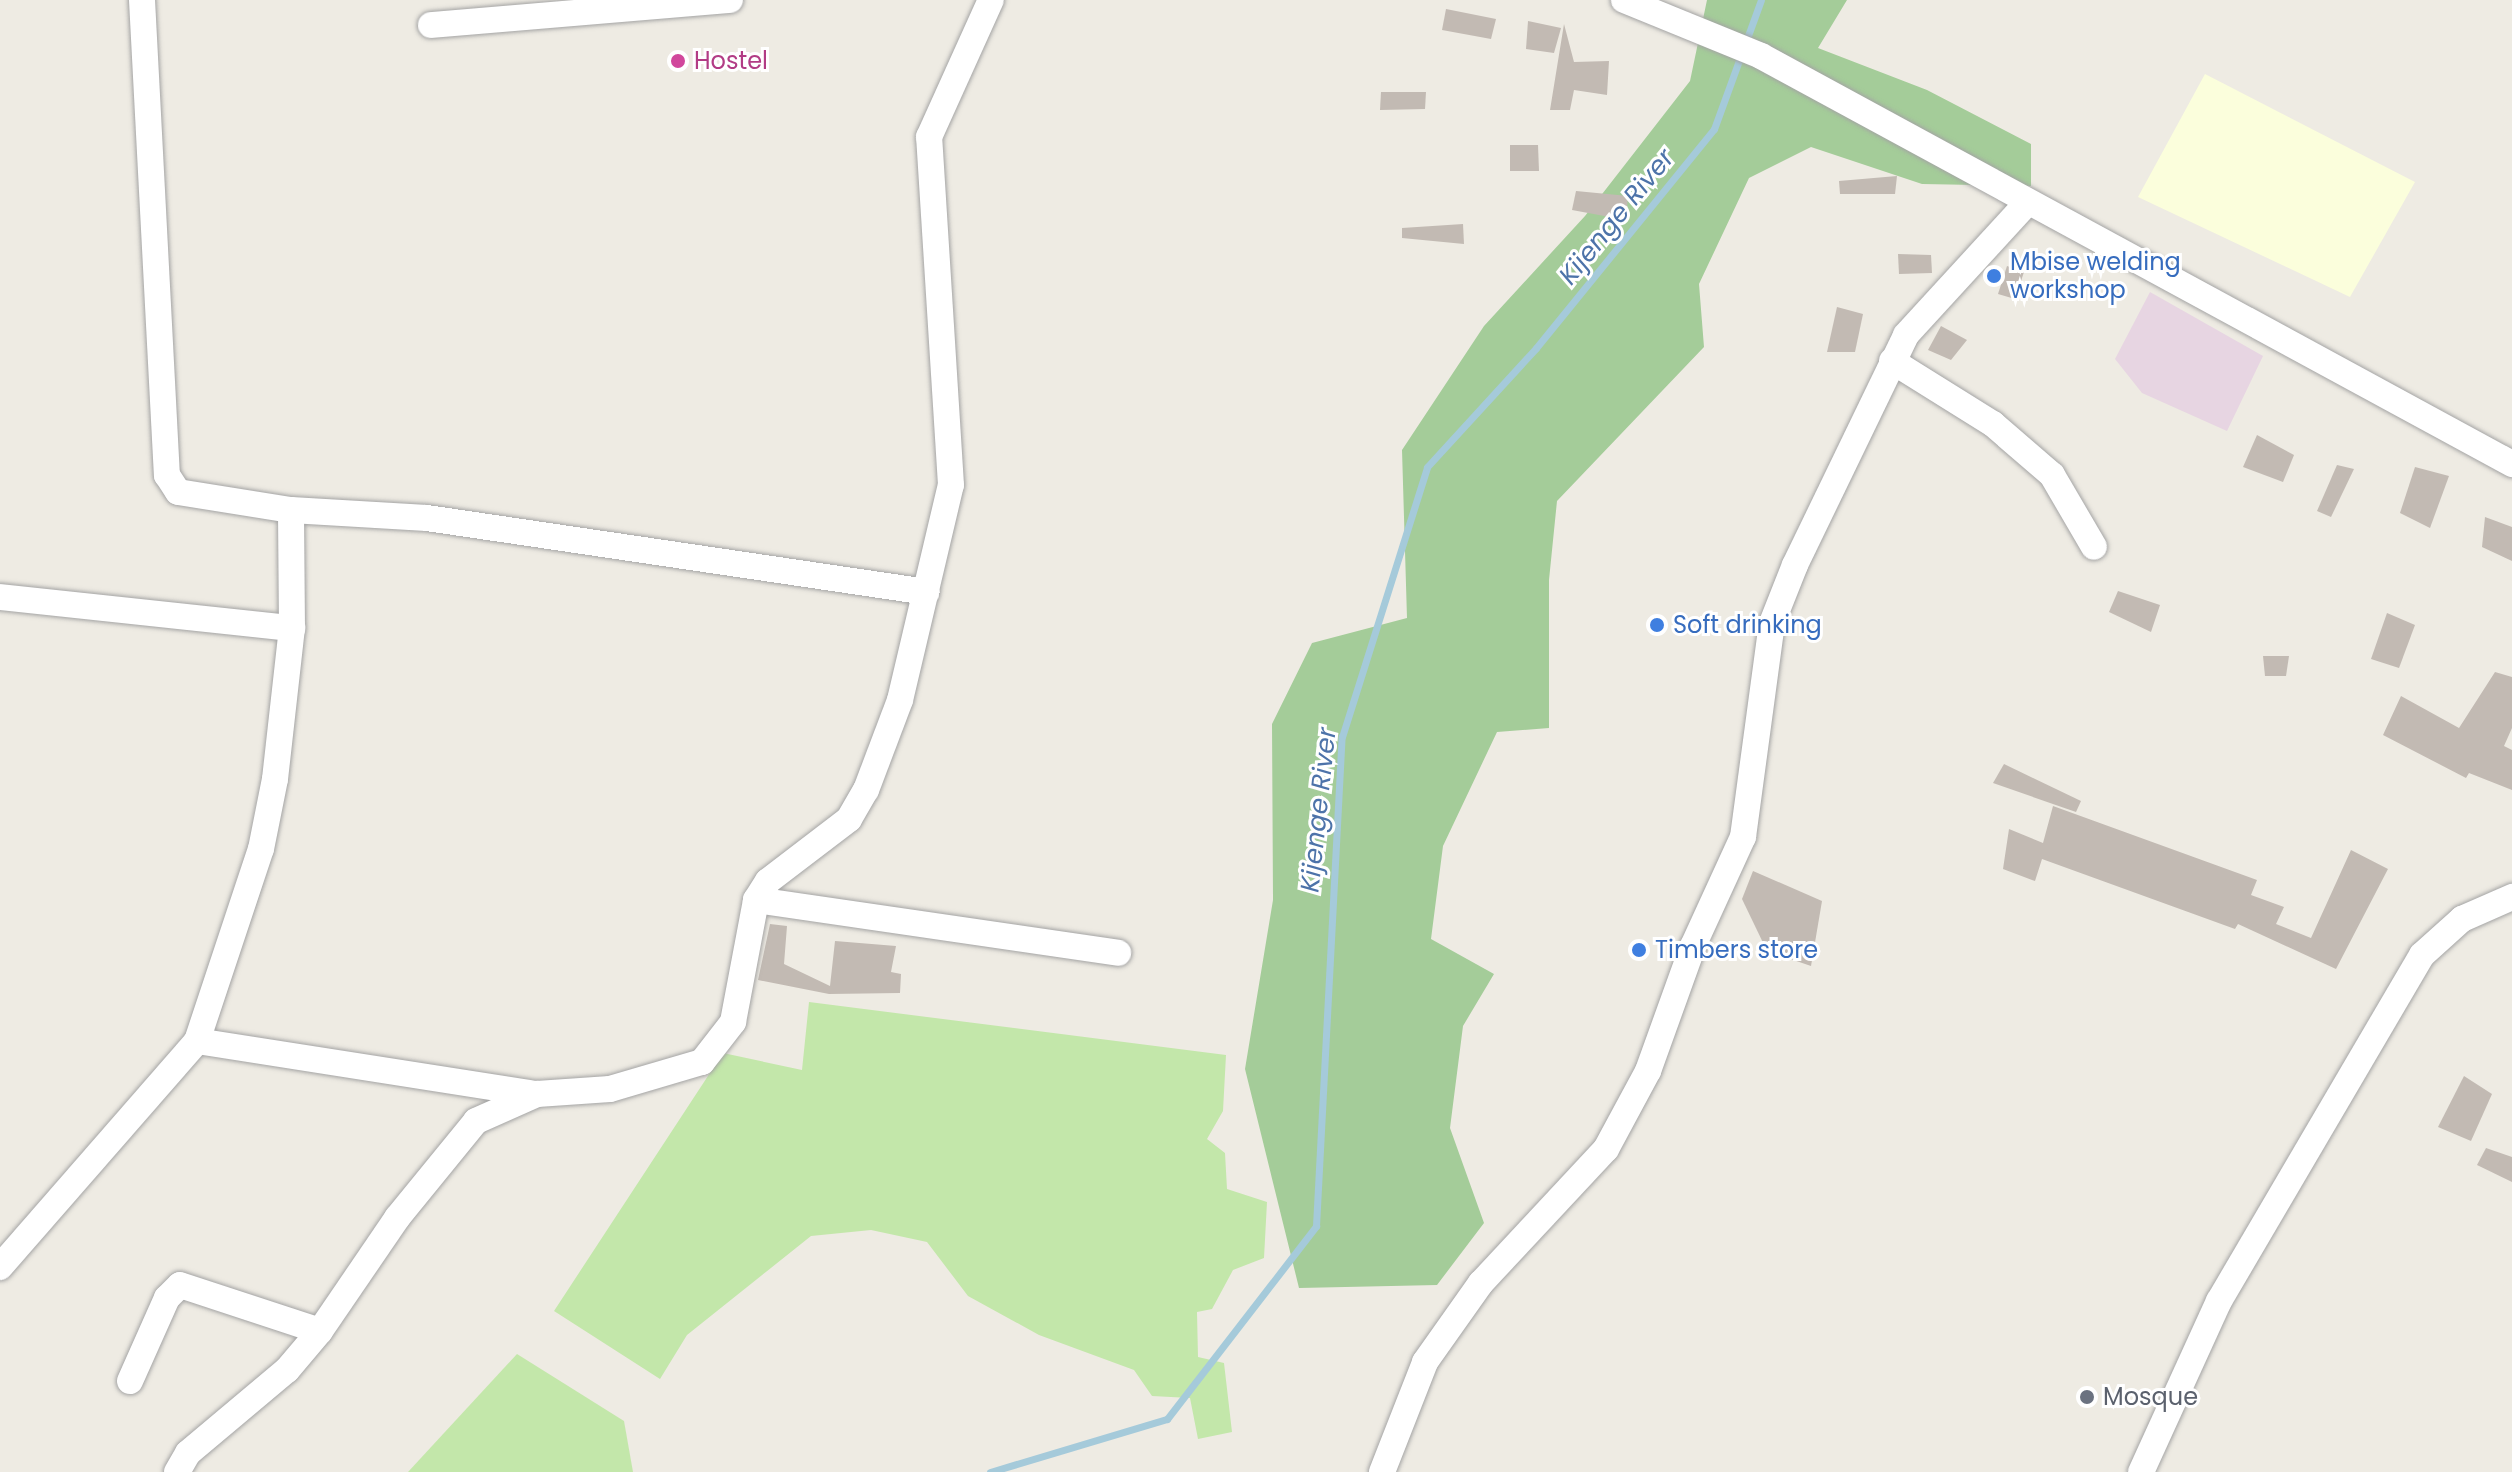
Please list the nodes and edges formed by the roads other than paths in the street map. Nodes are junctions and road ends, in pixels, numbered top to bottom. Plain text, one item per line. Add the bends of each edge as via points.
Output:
1 (142, 0) edge
2 (730, 0) edge
3 (991, 0) edge
4 (1624, 0) edge
5 (431, 25) dead end
6 (2028, 202) junction
7 (1892, 361) junction
8 (2512, 464) edge
9 (291, 510) junction
10 (2094, 547) dead end
11 (927, 592) junction
12 (0, 597) edge
13 (292, 628) junction
14 (2512, 897) edge
15 (756, 900) junction
16 (1118, 953) dead end
17 (197, 1041) junction
18 (537, 1094) junction
19 (0, 1267) edge
20 (320, 1331) junction
21 (130, 1381) dead end
22 (177, 1472) edge
23 (1382, 1472) edge
24 (2141, 1472) edge

1 - 9 street via 167,475 178,492 197,498
2 - 5 street
3 - 11 street via 929,137 933,273 953,432 951,485
4 - 6 street via 1761,56
6 - 7 street via 1921,316
6 - 8 street
7 - 10 street via 1993,424 2052,475
7 - 23 street via 1777,608 1743,837 1693,946 1648,1071 1606,1149 1481,1283 1425,1362
9 - 11 street via 427,518
9 - 13 street
11 - 15 street via 900,700 866,790 849,819 768,881
12 - 13 street
13 - 17 street via 261,849
14 - 24 street via 2462,919 2422,955 2219,1301
15 - 16 street
15 - 18 street via 733,1022 702,1062 610,1089
17 - 18 street
17 - 19 street
18 - 20 street via 476,1121 397,1218
20 - 21 street via 180,1285
20 - 22 street via 287,1370 188,1453

